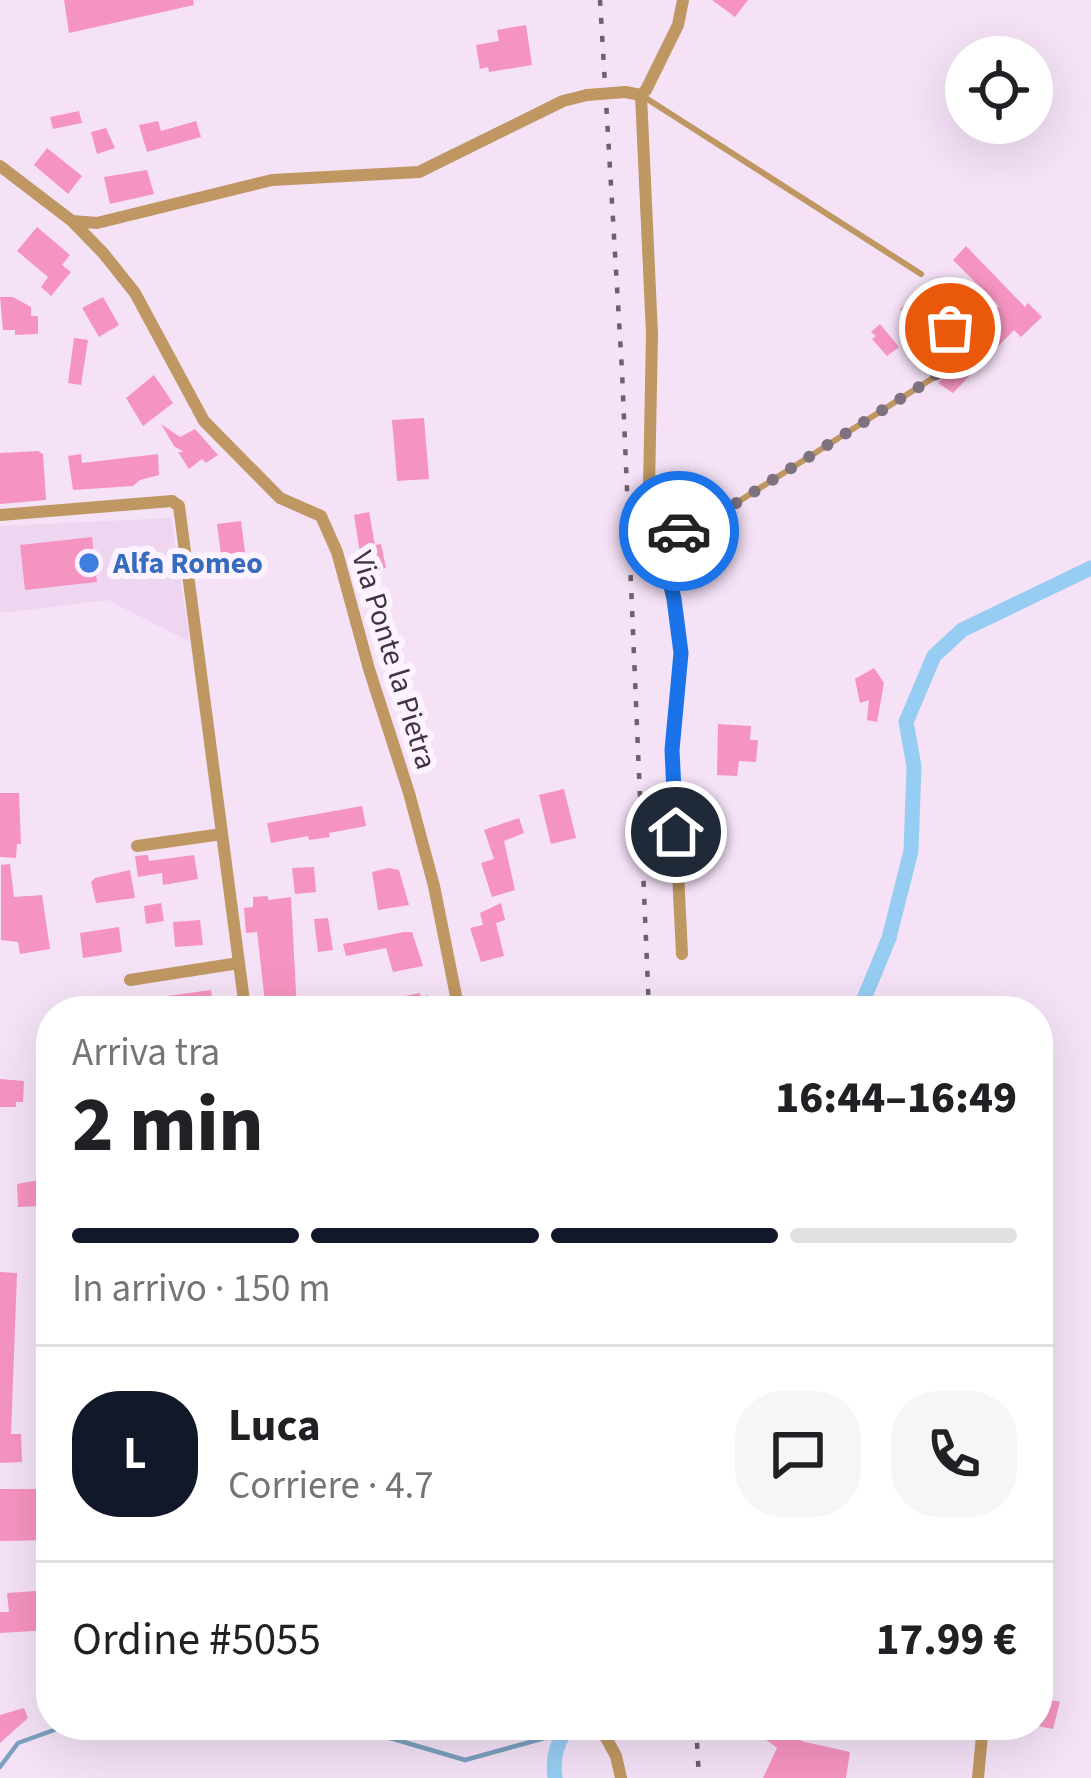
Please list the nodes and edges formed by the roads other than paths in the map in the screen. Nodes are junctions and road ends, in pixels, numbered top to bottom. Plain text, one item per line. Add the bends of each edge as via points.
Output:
1 (683, 0) edge
2 (641, 95) junction
3 (0, 166) edge
4 (72, 221) junction
5 (920, 274) dead end
6 (950, 328) dead end
7 (0, 515) edge
8 (659, 535) junction
9 (222, 834) junction
10 (137, 846) dead end
11 (682, 954) dead end
12 (239, 963) junction
13 (130, 980) dead end
14 (243, 996) edge
15 (456, 996) edge
16 (607, 1740) edge
17 (982, 1740) edge
18 (622, 1778) edge
19 (979, 1778) edge

1 - 2 street via 679,25
2 - 4 street, bridge via 563,101 419,172 272,180 97,223
2 - 5 lane
2 - 8 street via 652,334 649,488
3 - 4 street, Via Ponte la Pietra
4 - 15 street, Via Ponte la Pietra via 135,293 205,422 280,498 321,516 409,793
6 - 8 lane via 944,366 933,378 697,528
7 - 9 street via 179,506
8 - 11 street via 681,653 672,750
9 - 10 street
9 - 12 street
12 - 13 street
12 - 14 street
16 - 18 street
17 - 19 street

